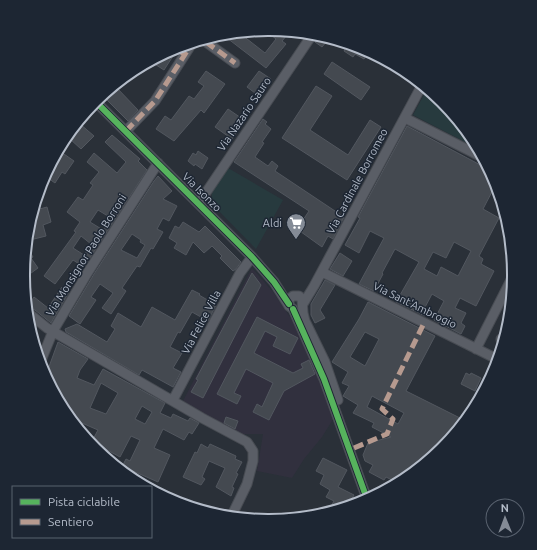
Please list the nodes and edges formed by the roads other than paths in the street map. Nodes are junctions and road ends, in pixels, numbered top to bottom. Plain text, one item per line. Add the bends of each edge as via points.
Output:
1 (309, 40) edge
2 (209, 44) edge
3 (187, 51) edge
4 (235, 63) dead end
5 (419, 90) edge
6 (100, 106) edge
7 (405, 118) junction
8 (126, 131) junction
9 (473, 152) edge
10 (158, 163) junction
11 (198, 203) junction
12 (252, 257) junction
13 (322, 272) junction
14 (314, 286) junction
15 (506, 290) edge
16 (293, 301) junction
17 (303, 305) junction
18 (34, 317) edge
19 (53, 331) junction
20 (476, 349) junction
21 (44, 354) edge
22 (492, 357) edge
23 (174, 400) junction
24 (369, 491) edge
25 (364, 493) edge
26 (234, 511) edge

1 - 11 street, Via Nazario Sauro
2 - 4 street
3 - 8 street via 155,101
5 - 7 street, Via Cardinale Borromeo
6 - 8 street, Via Isonzo
7 - 9 street
7 - 13 street, Via Cardinale Borromeo
8 - 10 street, Via Isonzo
10 - 11 street, Via Isonzo
10 - 19 street, Via Monsignor Paolo Borroni
11 - 12 street, Via Isonzo
12 - 16 street, Via Isonzo
12 - 23 street, Via Felice Villa via 240,273
13 - 14 street, Via Cardinale Borromeo
13 - 20 street, Via Sant'Ambrogio
14 - 16 street
14 - 17 street, Via Cardinale Borromeo
15 - 20 street
16 - 17 street via 297,310
16 - 25 street, Via Isonzo
17 - 24 street via 305,321 327,369
18 - 19 street
19 - 21 street, Via Monsignor Paolo Borroni
19 - 23 street
20 - 22 street, Via Sant'Ambrogio
23 - 26 street via 202,418 244,439 252,448 254,456 247,484

